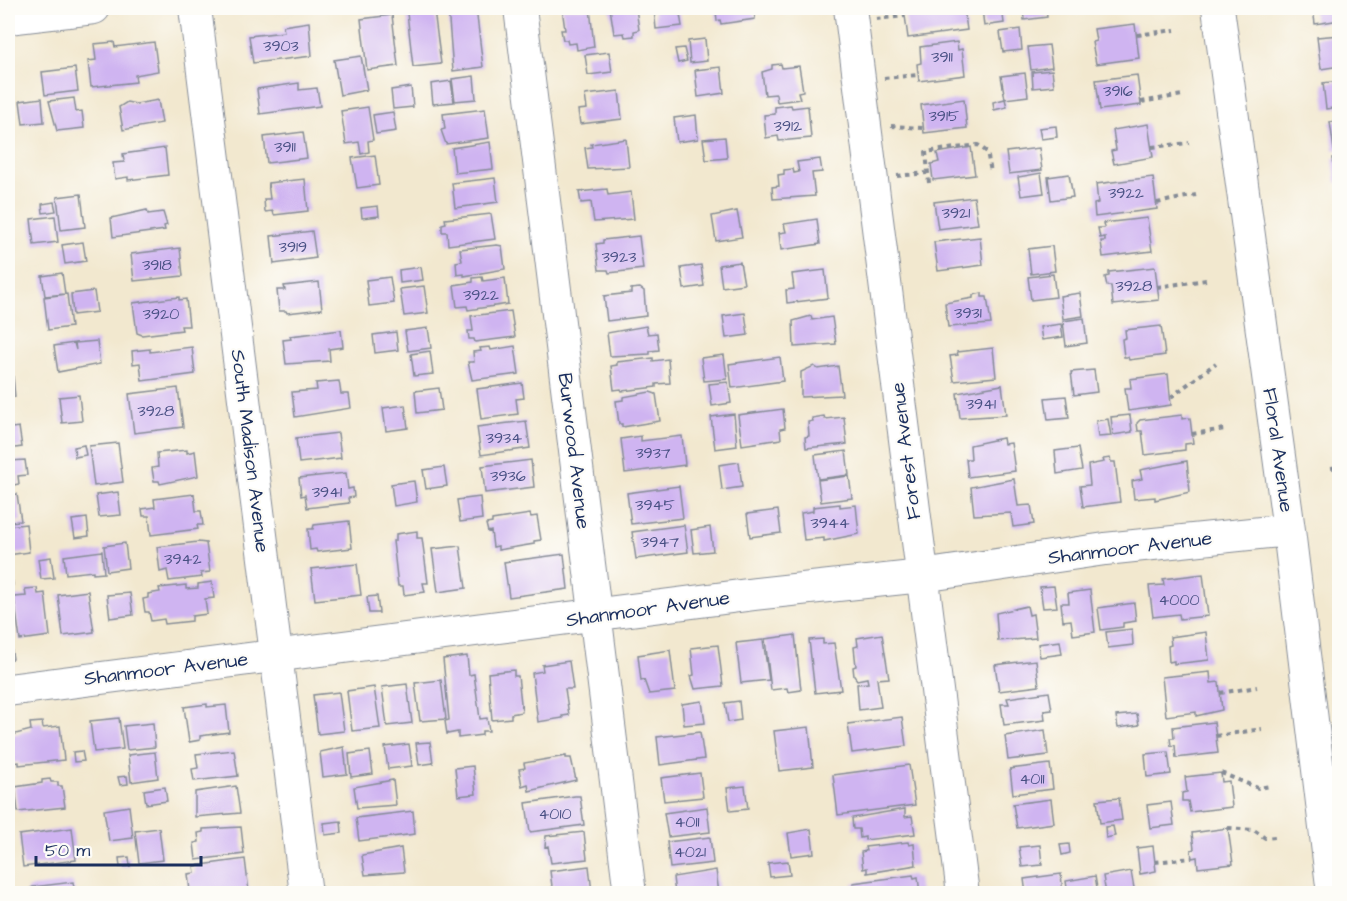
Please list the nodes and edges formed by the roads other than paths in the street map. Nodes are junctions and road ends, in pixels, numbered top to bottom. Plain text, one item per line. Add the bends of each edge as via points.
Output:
1 (94, 8) edge
2 (195, 8) edge
3 (520, 8) edge
4 (1218, 8) edge
5 (863, 13) edge
6 (8, 18) edge
7 (1289, 530) junction
8 (922, 576) junction
9 (596, 616) junction
10 (276, 656) junction
11 (8, 690) edge
12 (306, 894) edge
13 (630, 894) edge
14 (963, 894) edge
15 (1333, 894) edge

1 - 6 street
2 - 10 street, South Madison Avenue
3 - 9 street, Burwood Avenue
4 - 7 street, Floral Avenue
5 - 8 street, Forest Avenue via 866,129
7 - 8 street, Shanmoor Avenue via 1105,549
7 - 15 street, Floral Avenue
8 - 9 street, Shanmoor Avenue
8 - 14 street, Forest Avenue
9 - 10 street, Shanmoor Avenue
9 - 13 street, Burwood Avenue
10 - 11 street, Shanmoor Avenue
10 - 12 street, South Madison Avenue

